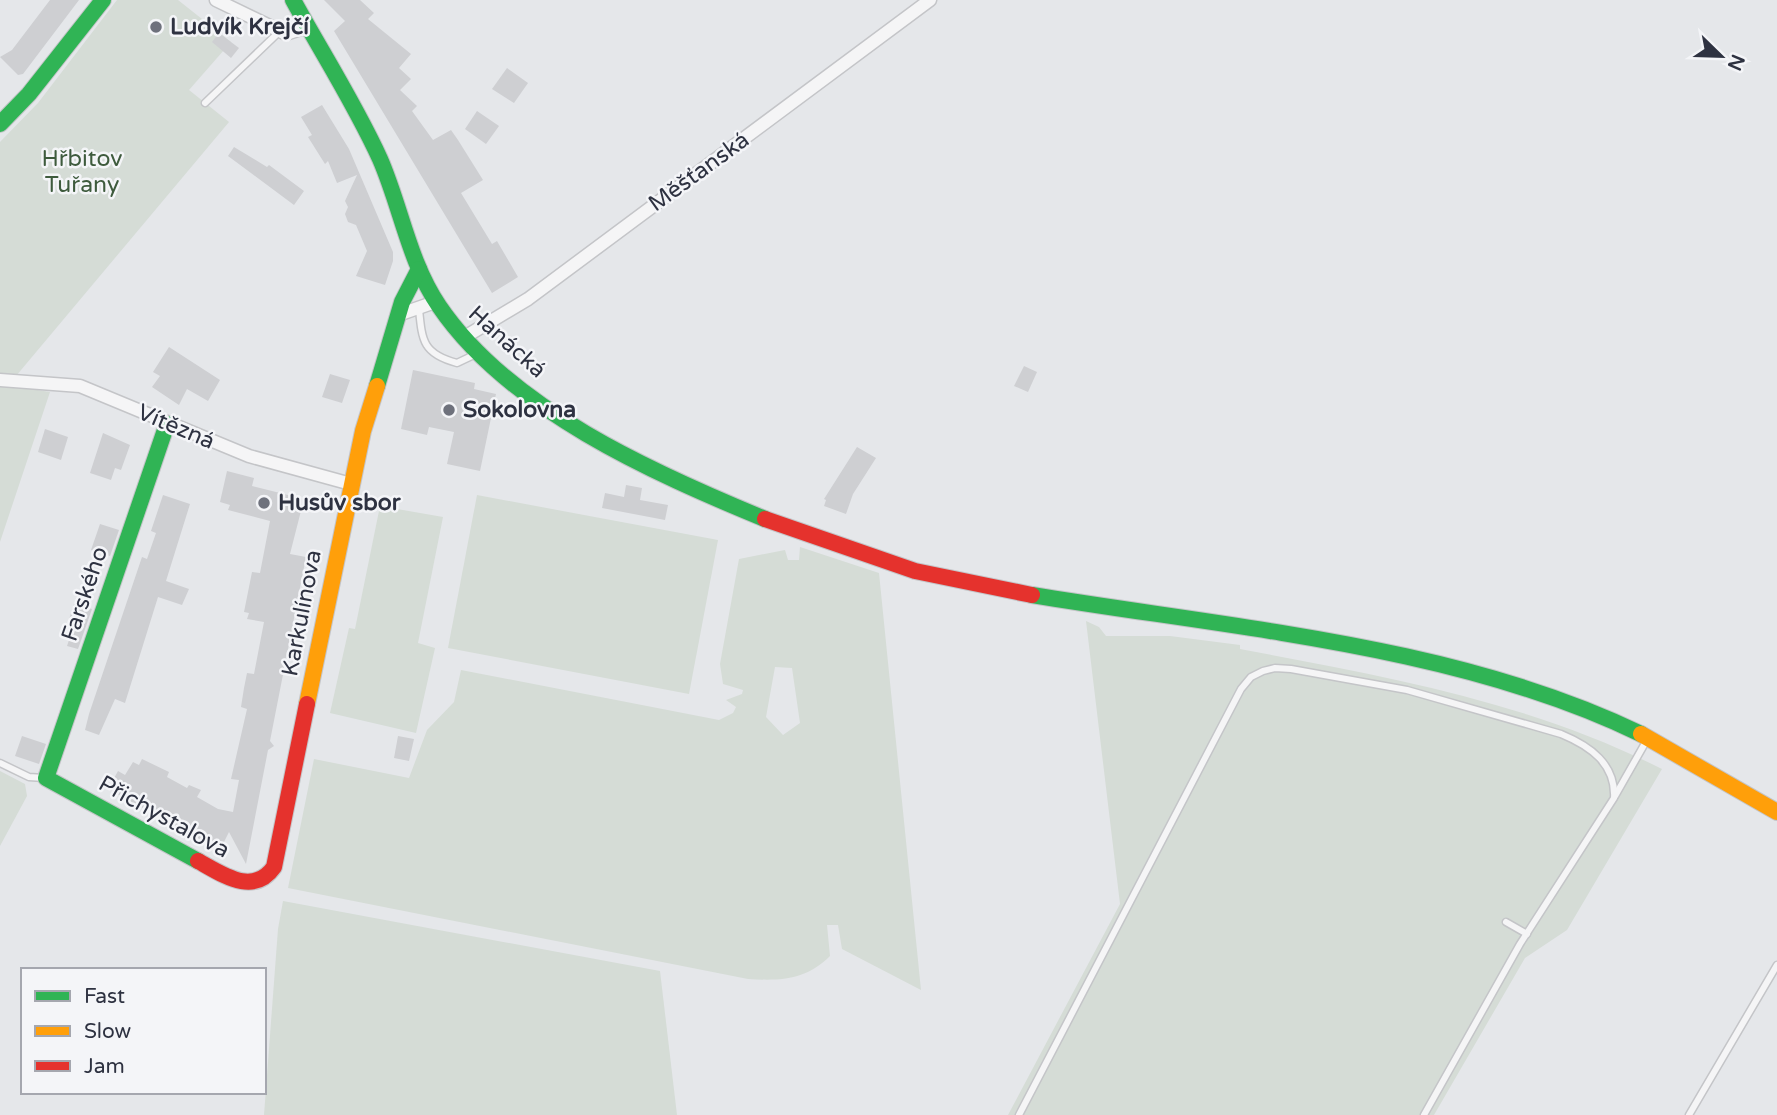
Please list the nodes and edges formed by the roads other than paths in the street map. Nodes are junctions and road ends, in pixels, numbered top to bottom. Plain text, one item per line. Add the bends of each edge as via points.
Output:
1 (103, 0) edge
2 (216, 0) edge
3 (293, 0) edge
4 (930, 0) edge
5 (307, 27) junction
6 (278, 32) junction
7 (205, 103) dead end
8 (0, 124) edge
9 (419, 268) junction
10 (435, 302) junction
11 (419, 309) junction
12 (398, 315) junction
13 (463, 338) junction
14 (478, 353) junction
15 (0, 380) edge
16 (167, 424) junction
17 (351, 484) junction
18 (1649, 737) junction
19 (0, 763) edge
20 (46, 778) junction
21 (1614, 798) junction
22 (1777, 812) edge
23 (264, 878) joint
24 (1506, 922) dead end
25 (1527, 934) junction
26 (1777, 964) edge
27 (1019, 1115) edge
28 (1424, 1115) edge
29 (1689, 1115) edge

1 - 8 street
2 - 6 street
3 - 5 street, Hanácká
4 - 13 street, Měšťanská via 528,299
5 - 6 street via 293,34
5 - 9 street, Hanácká via 376,151
6 - 7 lane
9 - 10 street, Hanácká
9 - 12 street, Karkulínova
10 - 11 street
10 - 13 street, Hanácká
11 - 12 street
11 - 14 lane via 423,339 432,353 457,363
12 - 17 street, Karkulínova
13 - 14 street, Hanácká
14 - 18 street, Hanácká via 561,416 610,446 790,529 868,557 978,584 1297,636 1451,669 1587,709
15 - 16 street, Vítězná via 80,386
16 - 17 street, Vítězná via 249,456
16 - 20 street, Farského
17 - 23 street, Karkulínova via 274,867
18 - 21 lane
18 - 22 street, Hanácká
19 - 20 lane via 29,777
20 - 23 street, Přichystalova via 231,879
21 - 25 lane
21 - 27 lane via 1615,781 1606,763 1580,742 1561,734 1407,690 1291,669 1275,668 1251,677 1230,709
24 - 25 lane
25 - 28 lane
26 - 29 lane

